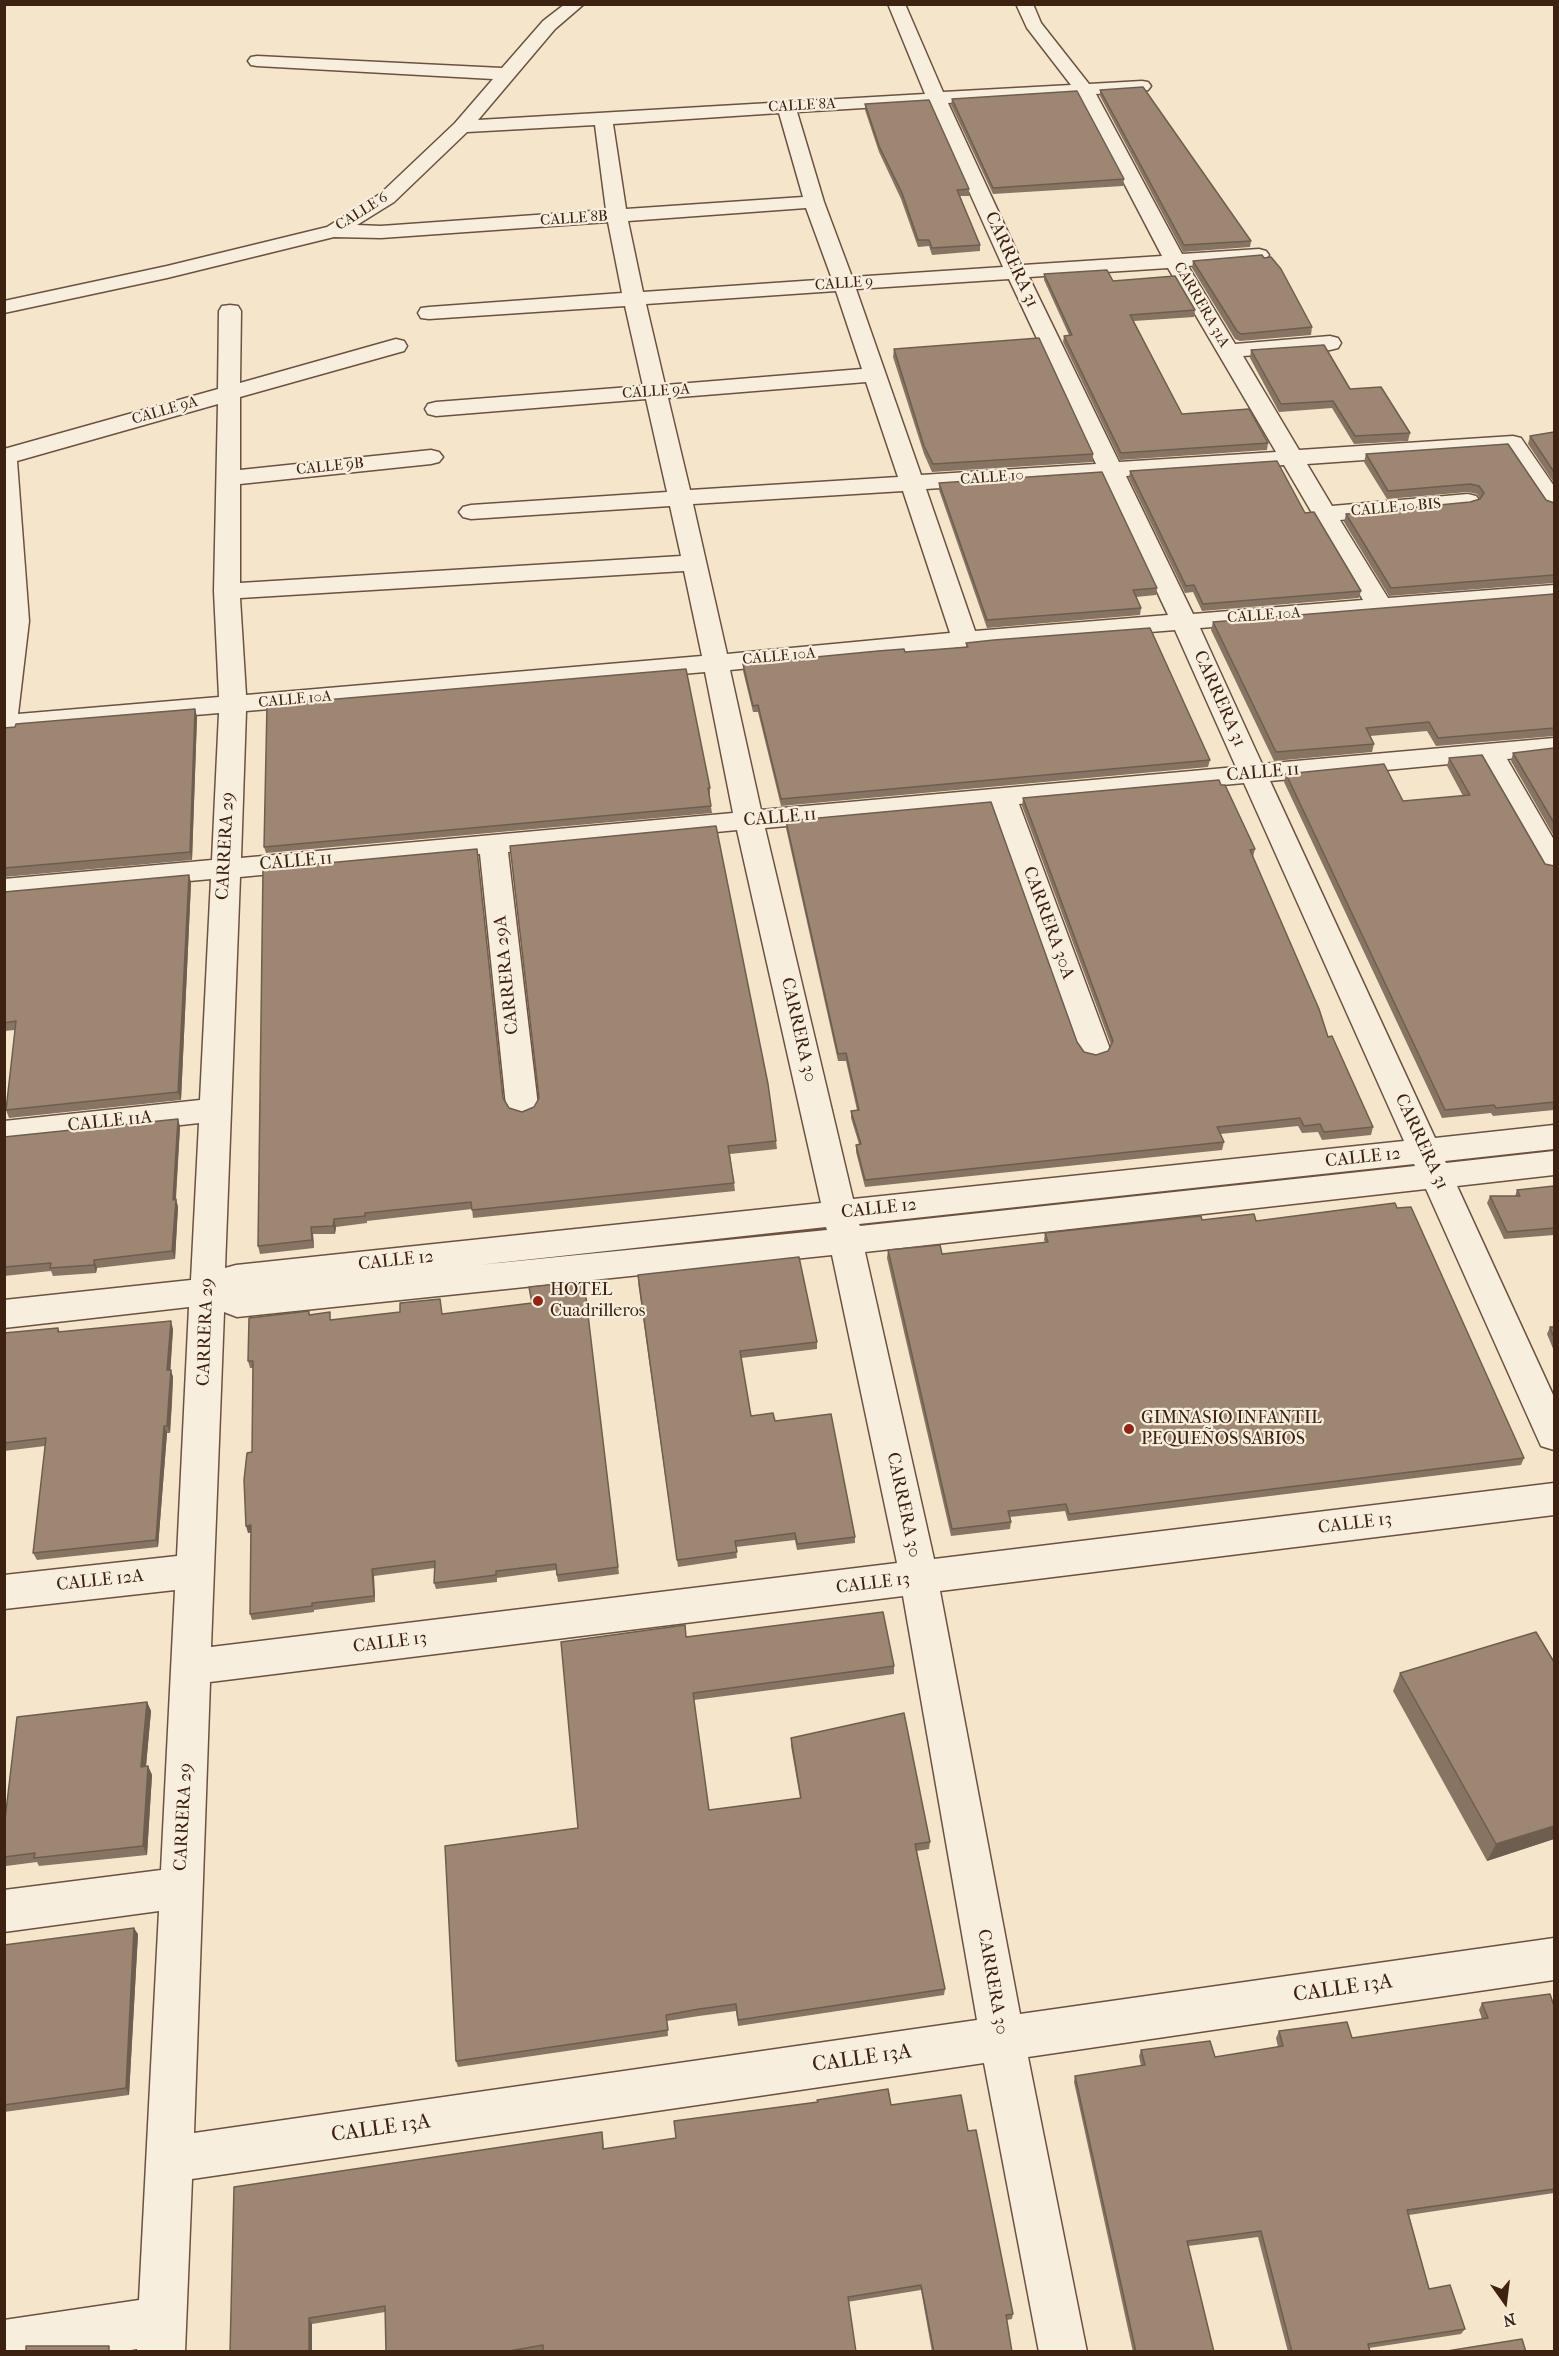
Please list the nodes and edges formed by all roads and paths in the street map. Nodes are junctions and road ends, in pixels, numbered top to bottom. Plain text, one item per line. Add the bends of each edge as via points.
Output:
1 (576, 4) edge
2 (896, 4) edge
3 (1024, 4) edge
4 (257, 61) dead end
5 (505, 74) junction
6 (1142, 86) edge
7 (1084, 89) junction
8 (936, 98) junction
9 (786, 107) junction
10 (603, 118) junction
11 (462, 127) junction
12 (814, 202) junction
13 (617, 216) junction
14 (334, 231) junction
15 (1258, 255) edge
16 (1175, 261) junction
17 (1016, 272) junction
18 (844, 284) junction
19 (634, 299) junction
20 (4, 307) edge
21 (230, 311) dead end
22 (429, 313) dead end
23 (1330, 344) dead end
24 (396, 346) dead end
25 (1228, 351) junction
26 (875, 375) junction
27 (656, 392) junction
28 (230, 393) junction
29 (436, 409) dead end
30 (5, 456) edge
31 (431, 457) dead end
32 (1291, 458) junction
33 (1111, 470) junction
34 (1543, 470) edge
35 (229, 478) junction
36 (911, 483) junction
37 (680, 498) junction
38 (1468, 501) edge
39 (1554, 502) edge
40 (471, 512) dead end
41 (1324, 514) junction
42 (695, 562) junction
43 (227, 591) junction
44 (1554, 593) edge
45 (1380, 607) junction
46 (1184, 622) junction
47 (965, 639) junction
48 (717, 663) junction
49 (233, 705) junction
50 (4, 722) edge
51 (1554, 746) edge
52 (1490, 752) junction
53 (1253, 774) junction
54 (1002, 797) junction
55 (749, 820) junction
56 (493, 844) junction
57 (1554, 864) edge
58 (225, 869) junction
59 (4, 889) edge
60 (1094, 1049) dead end
61 (522, 1106) dead end
62 (215, 1110) junction
63 (4, 1133) edge
64 (1554, 1137) edge
65 (1431, 1163) junction
66 (1554, 1163) edge
67 (842, 1227) junction
68 (207, 1292) junction
69 (4, 1314) edge
70 (1554, 1436) edge
71 (1554, 1499) edge
72 (195, 1571) junction
73 (919, 1579) junction
74 (4, 1592) edge
75 (191, 1667) junction
76 (181, 1888) junction
77 (4, 1911) edge
78 (1554, 1959) edge
79 (1002, 2038) junction
80 (170, 2159) junction
81 (162, 2336) edge
82 (4, 2344) edge
83 (1063, 2352) edge

1 - 5 street, CALLE 6 via 549,25
2 - 8 street, CARRERA 31
3 - 7 street, CARRERA 31A via 1033,24
4 - 5 street
5 - 11 street, CALLE 6
6 - 7 street, CALLE 8A
7 - 8 street, CALLE 8A
7 - 16 street, CARRERA 31A
8 - 9 street, CALLE 8A
8 - 17 street, CARRERA 31
9 - 10 street, CALLE 8A
9 - 12 street
10 - 11 street, CALLE 8A
10 - 13 street, CARRERA 30
11 - 14 street, CALLE 6 via 387,198
12 - 13 street, CALLE 8B
12 - 18 street
13 - 14 street, CALLE 8B via 381,232
13 - 19 street, CARRERA 30
14 - 20 street, CALLE 6
15 - 16 street, CALLE 9
16 - 17 street, CALLE 9
16 - 25 street, CARRERA 31A
17 - 18 street, CALLE 9
17 - 33 street, CARRERA 31
18 - 19 street, CALLE 9
18 - 26 street
19 - 22 street, CALLE 9
19 - 27 street, CARRERA 30
21 - 28 street, CARRERA 29
23 - 25 street
24 - 28 street, CALLE 9A
25 - 32 street, CARRERA 31A
26 - 27 street, CALLE 9A
26 - 36 street
27 - 29 street, CALLE 9A
27 - 37 street, CARRERA 30
28 - 30 street, CALLE 9A
28 - 35 street, CARRERA 29
30 - 50 street via 16,621
31 - 35 street, CALLE 9B
32 - 33 street, CALLE 10
32 - 34 street, CALLE 10 via 1513,443
32 - 41 street, CARRERA 31A
33 - 36 street, CALLE 10
33 - 46 street, CARRERA 31
34 - 39 street
35 - 43 street, CARRERA 29
36 - 37 street, CALLE 10
36 - 47 street
37 - 40 street, CALLE 10
37 - 42 street, CARRERA 30
38 - 41 street, CALLE 10 BIS
41 - 45 street, CARRERA 31A
42 - 43 street
42 - 48 street, CARRERA 30
43 - 49 street, CARRERA 29
44 - 45 street, CALLE 10A
45 - 46 street, CALLE 10A
46 - 47 street, CALLE 10A
46 - 53 street, CARRERA 31
47 - 48 street, CALLE 10A
48 - 49 street, CALLE 10A
48 - 55 street, CARRERA 30
49 - 50 street, CALLE 10A
49 - 58 street, CARRERA 29
51 - 52 street, CALLE 11
52 - 53 street, CALLE 11
52 - 57 street
53 - 54 street, CALLE 11
53 - 65 street, CARRERA 31
54 - 55 street, CALLE 11
54 - 60 street, CARRERA 30A
55 - 56 street, CALLE 11
55 - 67 street, CARRERA 30
56 - 58 street, CALLE 11
56 - 61 street, CARRERA 29A
58 - 59 street, CALLE 11
58 - 62 street, CARRERA 29
62 - 63 street, CALLE 11A
62 - 68 street, CARRERA 29
64 - 65 street, CALLE 12
65 - 66 street, CALLE 12
65 - 67 street, CALLE 12
65 - 70 street, CARRERA 31
67 - 68 street, CALLE 12 via 237,1303
67 - 73 street, CARRERA 30
68 - 69 street, CALLE 12
68 - 72 street, CARRERA 29
71 - 73 street, CALLE 13
72 - 74 street, CALLE 12A
72 - 75 street, CARRERA 29
73 - 75 street, CALLE 13
73 - 79 street, CARRERA 30
75 - 76 street, CARRERA 29
76 - 77 street
76 - 80 street, CARRERA 29
78 - 79 street, CALLE 13A
79 - 80 street, CALLE 13A
79 - 83 street, CARRERA 30
80 - 81 street, CARRERA 29
81 - 82 street

